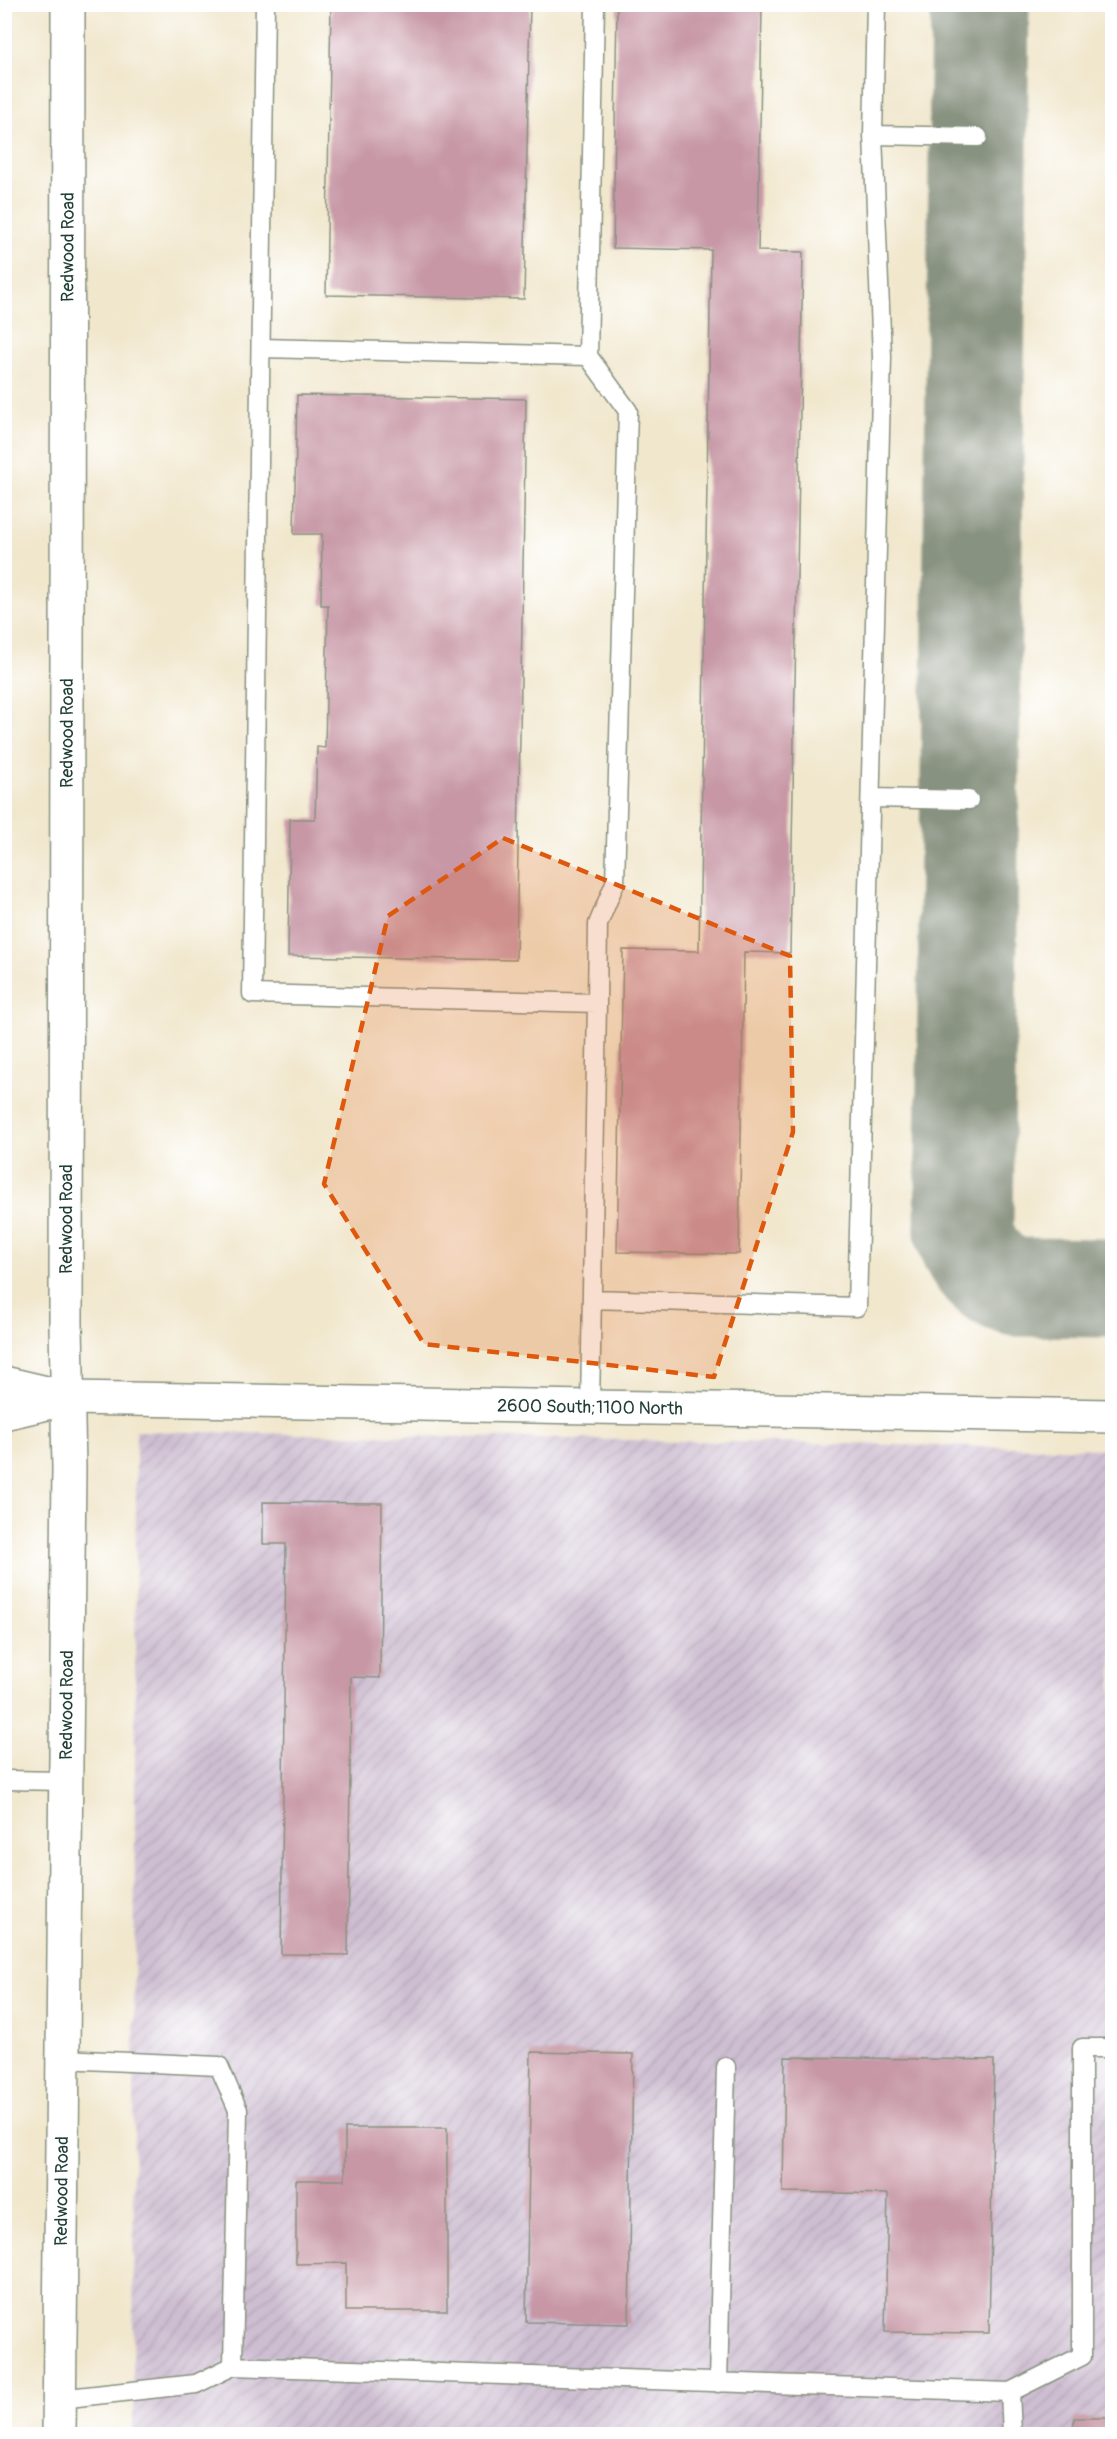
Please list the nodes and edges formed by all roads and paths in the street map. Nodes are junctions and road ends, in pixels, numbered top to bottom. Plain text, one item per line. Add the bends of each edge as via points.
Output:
1 (68, 4) edge
2 (265, 4) edge
3 (595, 4) edge
4 (876, 4) edge
5 (873, 135) junction
6 (978, 137) dead end
7 (261, 348) junction
8 (588, 356) junction
9 (871, 798) junction
10 (969, 800) dead end
11 (597, 1004) junction
12 (592, 1299) junction
13 (4, 1383) edge
14 (68, 1398) junction
15 (590, 1407) junction
16 (4, 1413) edge
17 (1113, 1416) edge
18 (4, 1780) edge
19 (66, 1781) junction
20 (1113, 2048) edge
21 (62, 2060) junction
22 (726, 2067) dead end
23 (232, 2366) junction
24 (718, 2383) junction
25 (1010, 2392) junction
26 (59, 2399) junction
27 (59, 2434) edge
28 (1012, 2434) edge

1 - 14 main road, Redwood Road
2 - 7 lane
3 - 8 lane
4 - 5 lane
5 - 6 lane
5 - 9 lane via 882,357
7 - 8 lane
7 - 11 lane via 252,994
8 - 11 lane via 628,411 615,883 598,924
9 - 10 lane
9 - 12 lane via 857,1306
11 - 12 lane
12 - 15 lane
13 - 14 main road
14 - 15 main road, 2600 South;1100 North
14 - 16 main road
14 - 19 main road, Redwood Road
15 - 17 main road, 2600 South;1100 North
18 - 19 lane
19 - 21 main road, Redwood Road
20 - 25 lane via 1082,2048 1082,2356
21 - 23 lane via 219,2066 238,2110
21 - 26 main road, Redwood Road
22 - 24 lane
23 - 24 lane
23 - 26 lane via 196,2384
24 - 25 lane
25 - 28 lane
26 - 27 main road, Redwood Road

